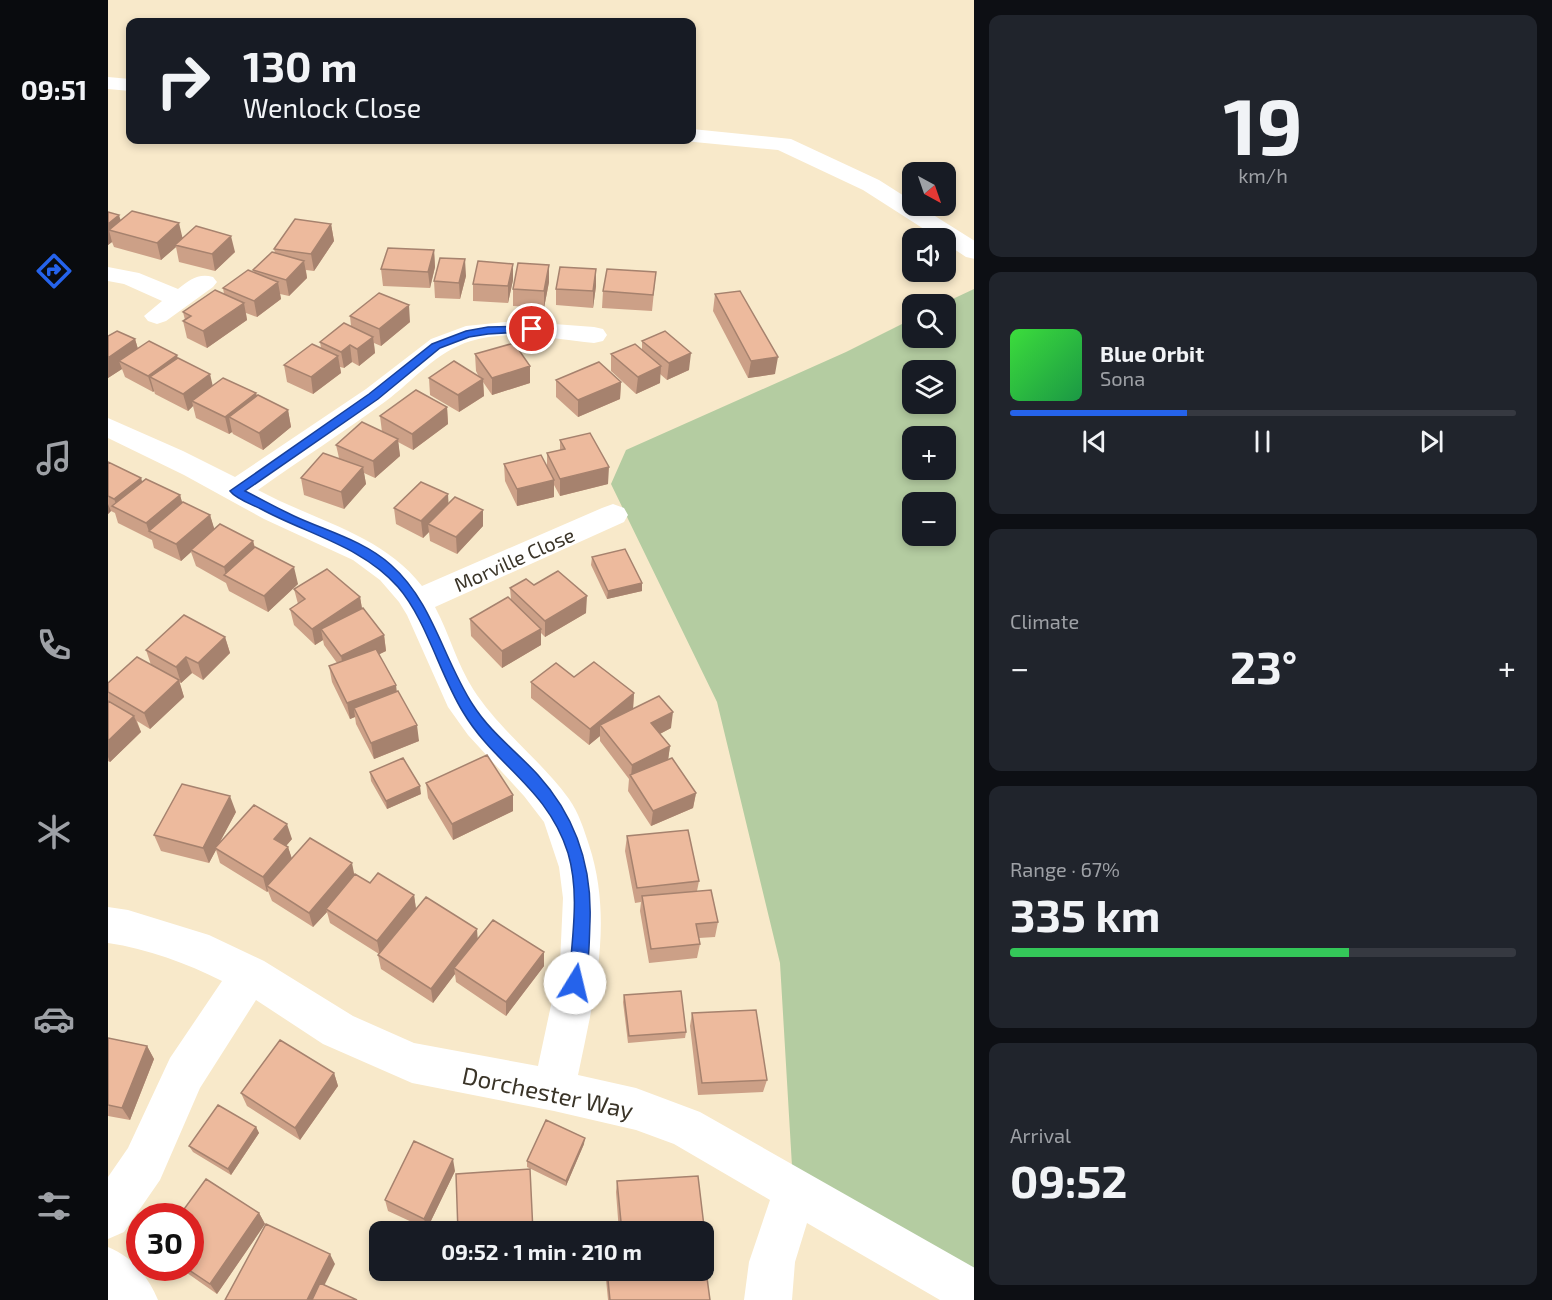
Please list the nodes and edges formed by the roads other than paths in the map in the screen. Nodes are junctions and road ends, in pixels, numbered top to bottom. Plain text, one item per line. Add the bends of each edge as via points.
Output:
1 (108, 83) edge
2 (126, 85) edge
3 (696, 136) edge
4 (974, 251) edge
5 (108, 274) edge
6 (204, 282) dead end
7 (180, 299) junction
8 (157, 316) dead end
9 (594, 335) dead end
10 (108, 427) edge
11 (236, 491) junction
12 (613, 515) dead end
13 (415, 602) junction
14 (108, 925) edge
15 (249, 974) junction
16 (554, 1090) junction
17 (795, 1191) junction
18 (108, 1216) edge
19 (108, 1270) edge
20 (974, 1293) edge
21 (134, 1300) edge
22 (768, 1300) edge

1 - 2 street
3 - 4 street via 783,144 871,185
5 - 7 street via 130,278
6 - 7 street
7 - 8 street
9 - 11 street via 507,329 450,340 423,355 374,396
10 - 11 street
11 - 13 street via 359,549 398,579
12 - 13 street, Morville Close
13 - 16 street via 469,711 559,813 576,854 583,892 579,961
14 - 15 street, Dorchester Way via 195,948
15 - 16 street, Dorchester Way via 338,1030 412,1064
15 - 18 street via 185,1073 144,1164
16 - 17 street, Dorchester Way via 636,1109 685,1127
17 - 20 street, Dorchester Way
17 - 22 street via 772,1262
19 - 21 street

